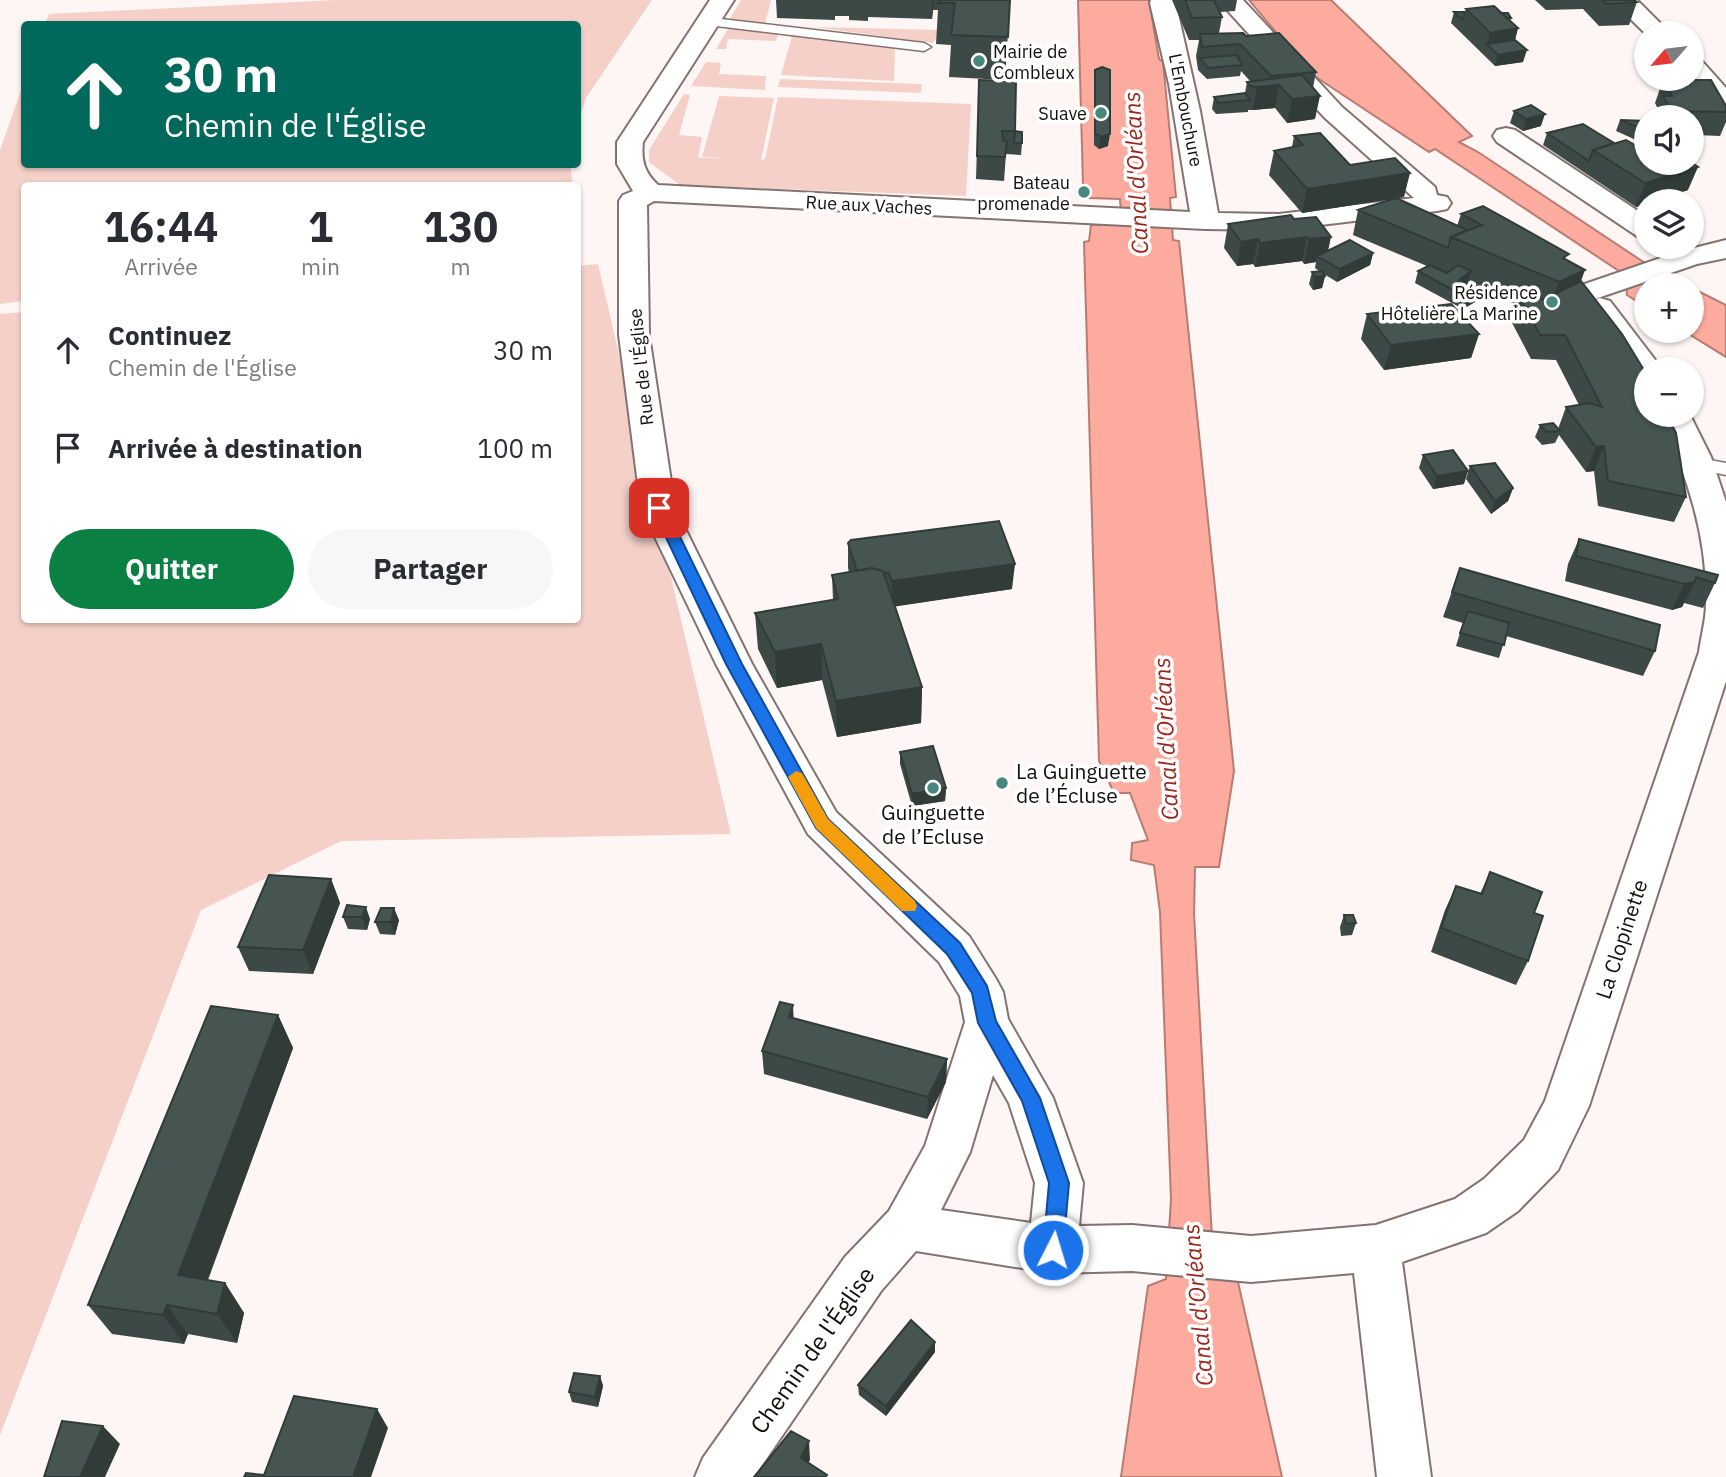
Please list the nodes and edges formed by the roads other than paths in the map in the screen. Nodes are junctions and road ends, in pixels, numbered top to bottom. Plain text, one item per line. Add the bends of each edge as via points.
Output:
1 (1163, 0) edge
2 (1230, 0) edge
3 (1623, 0) edge
4 (721, 11) edge
5 (1645, 21) edge
6 (924, 47) dead end
7 (1704, 79) edge
8 (1726, 104) edge
9 (1506, 136) dead end
10 (650, 193) junction
11 (1205, 221) junction
12 (1634, 221) edge
13 (1726, 248) edge
14 (1704, 252) edge
15 (1667, 259) edge
16 (1638, 357) edge
17 (1683, 427) edge
18 (1712, 467) edge
19 (987, 1023) junction
20 (906, 1227) junction
21 (1376, 1248) junction
22 (1053, 1250) junction
23 (722, 1477) edge
24 (1404, 1477) edge

1 - 11 street, L'Embouchure
2 - 11 street via 1333,112 1448,207 1279,222
3 - 5 street
4 - 6 lane
4 - 10 street via 630,142 628,166
7 - 8 street
9 - 12 street
10 - 11 street, Rue aux Vaches
10 - 19 street, Rue de l'Église via 633,201 634,335 659,508 734,664 822,823 954,949 981,992
13 - 14 street
15 - 16 street via 1588,284
17 - 18 street, La Clopinette
18 - 21 street, La Clopinette via 1724,599 1717,652 1566,1107 1541,1155 1502,1195 1469,1217
19 - 20 street, Chemin de l'Église via 946,1152
19 - 22 street via 1030,1098 1059,1183
20 - 22 street
20 - 23 street, Chemin de l'Église via 863,1274
21 - 22 street, La Clopinette via 1251,1259 1132,1248
21 - 24 street

